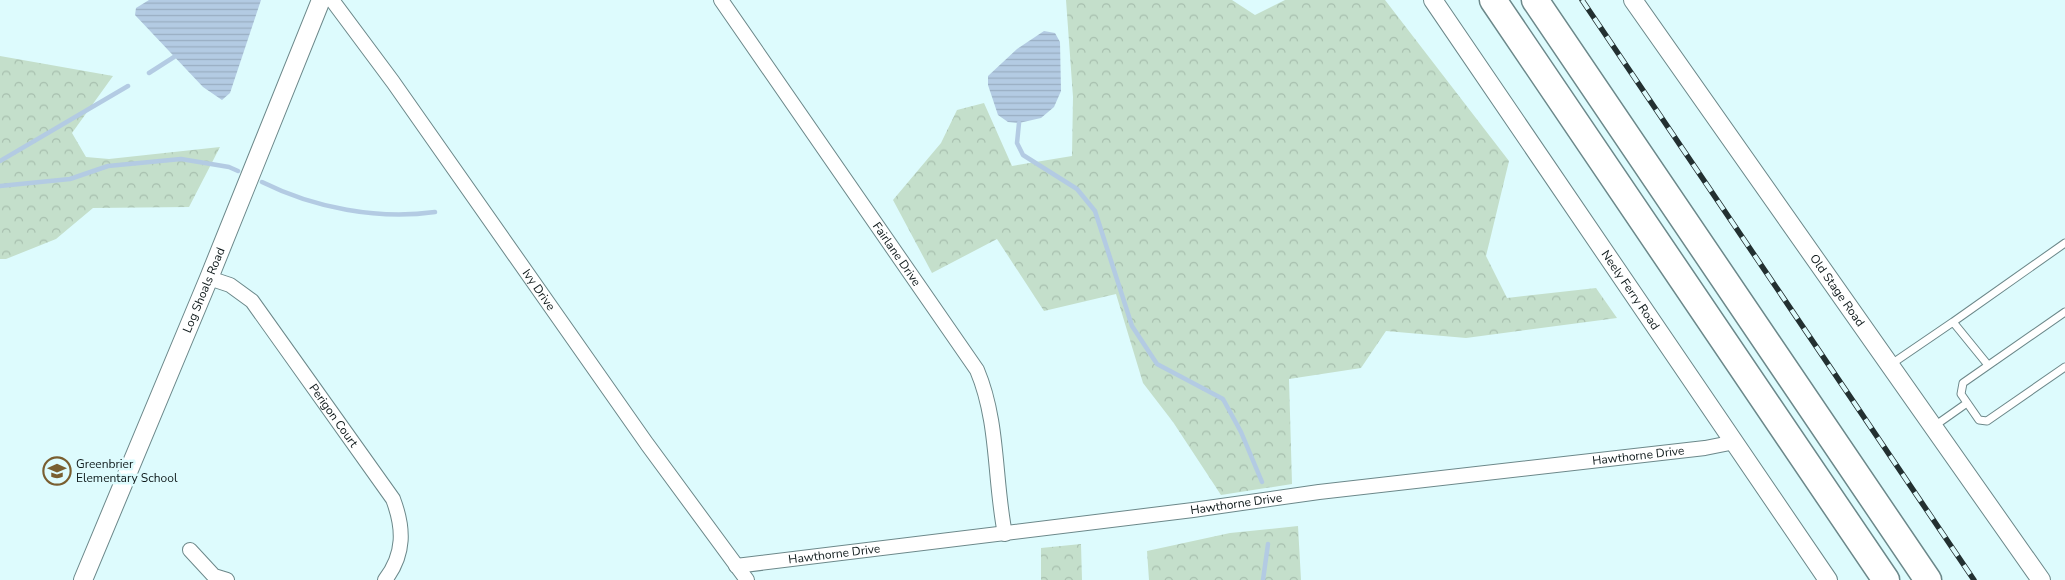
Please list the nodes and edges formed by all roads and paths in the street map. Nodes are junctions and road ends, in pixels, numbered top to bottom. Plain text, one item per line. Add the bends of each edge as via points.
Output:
1 (321, 0) edge
2 (332, 0) edge
3 (721, 0) edge
4 (1432, 0) edge
5 (1493, 0) edge
6 (1536, 0) edge
7 (1634, 0) edge
8 (2065, 242) edge
9 (209, 278) junction
10 (2065, 312) edge
11 (1953, 322) junction
12 (1890, 365) junction
13 (1988, 365) junction
14 (2065, 367) edge
15 (1967, 403) junction
16 (1933, 427) junction
17 (1735, 442) junction
18 (1005, 534) junction
19 (190, 550) dead end
20 (736, 566) junction
21 (83, 580) edge
22 (227, 580) edge
23 (385, 580) edge
24 (746, 580) edge
25 (1828, 580) edge
26 (1886, 580) edge
27 (1928, 580) edge
28 (2041, 580) edge

1 - 9 street, Log Shoals Road
2 - 20 street, Ivy Drive
3 - 18 street, Fairlane Drive via 977,370 991,412
4 - 17 street, Neely Ferry Road
5 - 26 highway
6 - 27 highway
7 - 12 street, Old Stage Road
8 - 11 lane
9 - 21 street, Log Shoals Road
9 - 23 street, Perigon Court via 230,285 252,301 393,499 401,520 401,540 396,561
10 - 13 lane
11 - 12 lane
11 - 13 lane
12 - 16 street, Old Stage Road
13 - 15 lane via 1963,383 1961,394
14 - 15 lane via 1987,421 1979,420
15 - 16 lane
16 - 28 street, Old Stage Road
17 - 18 street, Hawthorne Drive
17 - 25 street, Neely Ferry Road
18 - 20 street, Hawthorne Drive
19 - 22 street via 214,576
20 - 24 street, Ivy Drive

